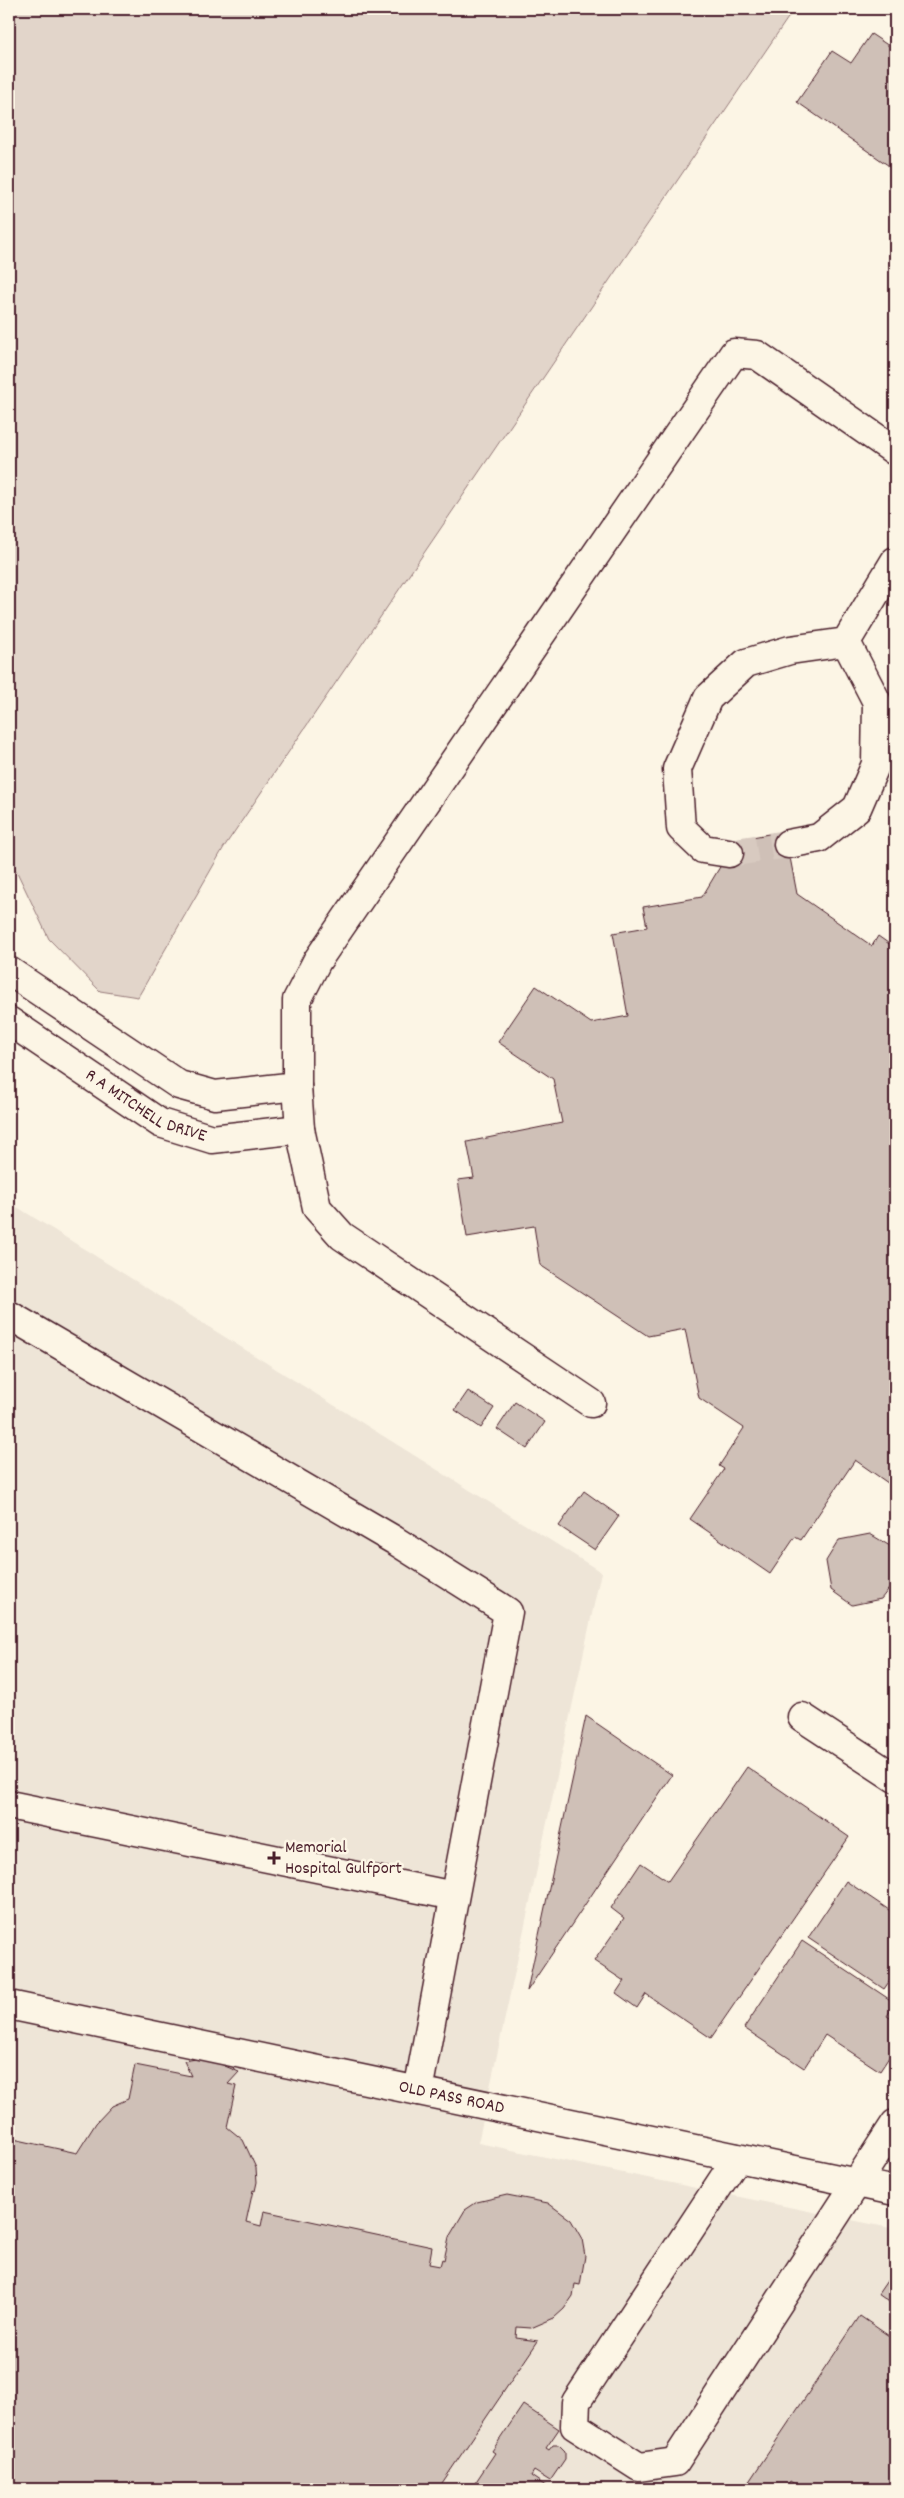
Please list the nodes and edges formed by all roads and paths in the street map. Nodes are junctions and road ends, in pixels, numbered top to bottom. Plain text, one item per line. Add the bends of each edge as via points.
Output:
1 (895, 451) edge
2 (895, 561) edge
3 (886, 595) edge
4 (846, 642) junction
5 (886, 749) edge
6 (788, 844) tunnel mouth
7 (728, 853) tunnel mouth
8 (9, 971) edge
9 (9, 1021) edge
10 (297, 1086) junction
11 (300, 1129) junction
12 (9, 1315) edge
13 (592, 1403) dead end
14 (802, 1717) dead end
15 (895, 1778) edge
16 (9, 1806) edge
17 (454, 1896) junction
18 (9, 2005) edge
19 (418, 2091) junction
20 (895, 2124) edge
21 (737, 2158) junction
22 (856, 2183) junction
23 (895, 2191) edge

1 - 10 main road via 757,355 734,353 317,961 298,1000
2 - 3 main road
3 - 4 main road
4 - 5 main road via 877,702
4 - 7 main road via 790,650 746,663 708,698 677,769 681,828 703,848
5 - 6 main road via 857,808 819,838
8 - 10 main road, R A MITCHELL DRIVE via 179,1084 215,1095
9 - 11 main road, R A MITCHELL DRIVE via 160,1123 212,1139
10 - 11 main road
11 - 13 main road via 318,1208 342,1236
12 - 17 main road via 394,1540 508,1612
14 - 15 main road
16 - 17 main road
17 - 19 main road
18 - 19 main road, OLD PASS ROAD
19 - 21 main road, OLD PASS ROAD
20 - 22 main road
21 - 22 main road, OLD PASS ROAD
21 - 22 main road via 576,2402 575,2426 640,2467 675,2462
22 - 23 main road, OLD PASS ROAD

